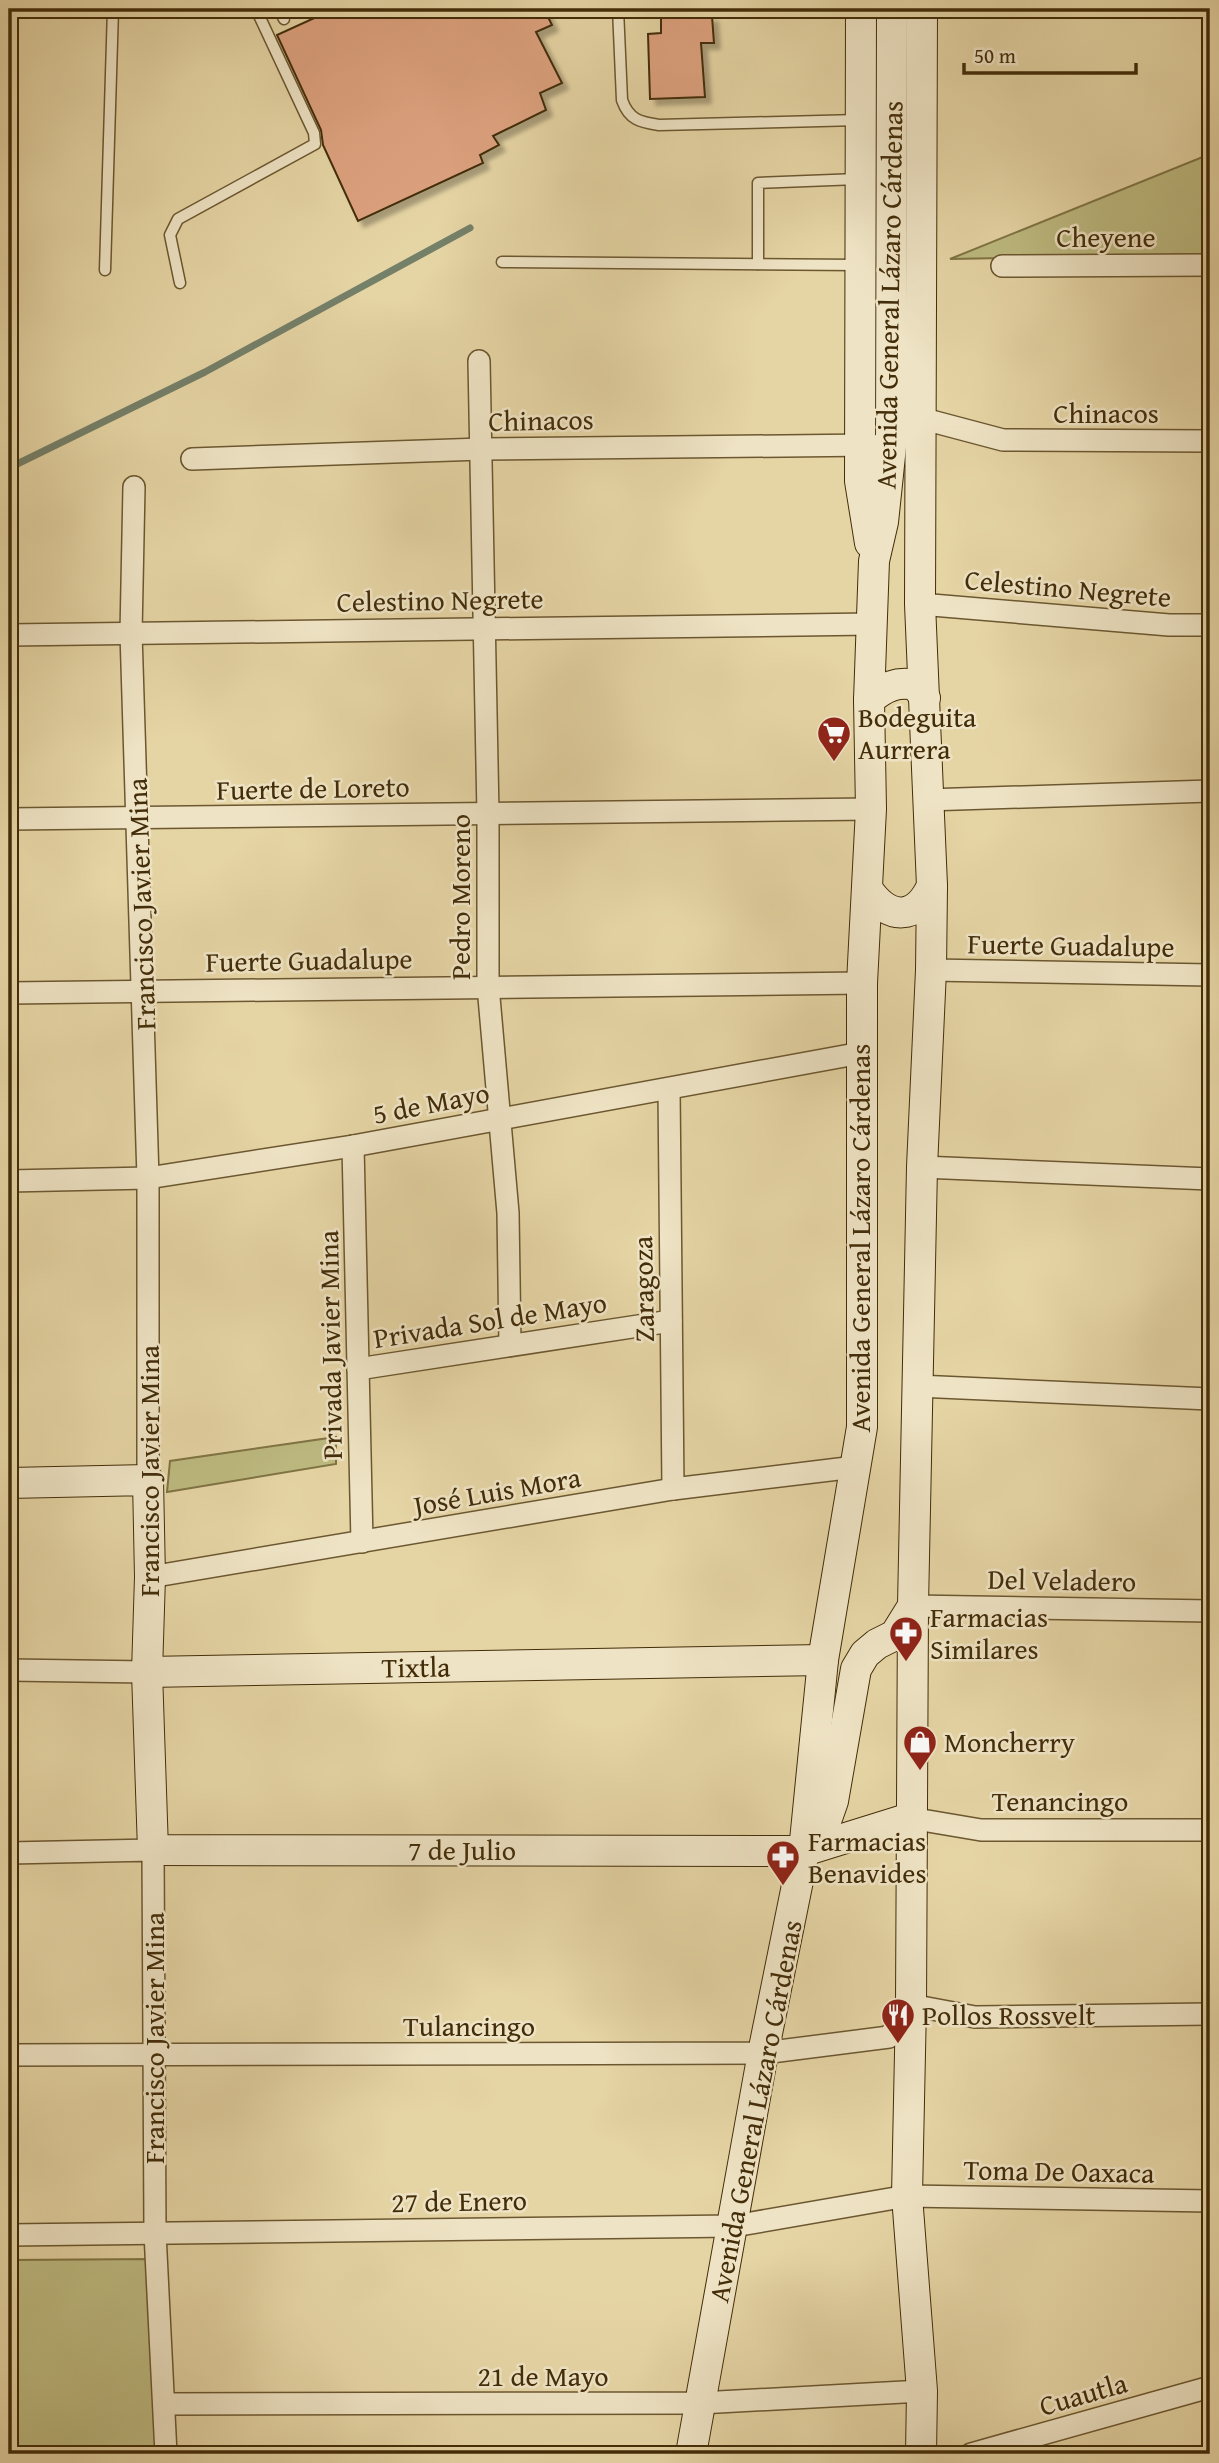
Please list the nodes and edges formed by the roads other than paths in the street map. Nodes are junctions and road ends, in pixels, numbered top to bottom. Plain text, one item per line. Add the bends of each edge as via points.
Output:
1 (113, 9) edge
2 (256, 9) edge
3 (618, 9) edge
4 (861, 9) edge
5 (922, 9) edge
6 (892, 21) edge
7 (861, 66) junction
8 (862, 120) junction
9 (861, 179) junction
10 (502, 262) dead end
11 (758, 264) junction
12 (860, 265) junction
13 (1210, 265) edge
14 (1002, 266) dead end
15 (105, 270) dead end
16 (180, 283) dead end
17 (479, 362) dead end
18 (920, 418) junction
19 (1210, 441) edge
20 (860, 444) junction
21 (891, 446) junction
22 (482, 449) junction
23 (192, 459) dead end
24 (134, 487) dead end
25 (874, 561) junction
26 (920, 604) junction
27 (872, 624) junction
28 (1210, 625) edge
29 (484, 627) junction
30 (131, 633) junction
31 (9, 635) edge
32 (925, 698) junction
33 (869, 700) junction
34 (1210, 791) edge
35 (927, 800) junction
36 (871, 810) junction
37 (488, 814) junction
38 (9, 819) edge
39 (138, 819) junction
40 (932, 886) junction
41 (869, 891) junction
42 (931, 970) junction
43 (1210, 975) edge
44 (862, 983) junction
45 (488, 986) junction
46 (144, 990) junction
47 (9, 993) edge
48 (861, 1053) junction
49 (669, 1089) junction
50 (499, 1119) junction
51 (353, 1146) junction
52 (922, 1167) junction
53 (148, 1178) junction
54 (1210, 1180) edge
55 (9, 1181) edge
56 (671, 1321) junction
57 (510, 1345) junction
58 (358, 1369) junction
59 (917, 1386) junction
60 (1210, 1399) edge
61 (855, 1467) junction
62 (148, 1480) junction
63 (9, 1483) edge
64 (673, 1489) junction
65 (362, 1542) junction
66 (150, 1577) junction
67 (913, 1606) junction
68 (1210, 1611) edge
69 (823, 1660) junction
70 (9, 1670) edge
71 (147, 1672) junction
72 (910, 1818) junction
73 (1210, 1830) edge
74 (153, 1850) junction
75 (804, 1851) junction
76 (9, 1853) edge
77 (911, 2005) junction
78 (1210, 2014) edge
79 (763, 2053) junction
80 (153, 2054) junction
81 (9, 2055) edge
82 (907, 2196) junction
83 (1210, 2201) edge
84 (734, 2226) junction
85 (155, 2233) junction
86 (9, 2235) edge
87 (1210, 2387) edge
88 (922, 2391) junction
89 (700, 2403) junction
90 (164, 2404) junction
91 (166, 2454) edge
92 (691, 2454) edge
93 (921, 2454) edge
94 (971, 2454) edge

1 - 15 lane
2 - 16 lane via 315,144 177,219 170,235
3 - 8 lane via 622,100 626,114 639,122
4 - 7 street
5 - 18 street, Avenida General Lázaro Cárdenas
6 - 7 street
6 - 21 street, Avenida General Lázaro Cárdenas
7 - 8 street
8 - 9 street
9 - 11 lane via 758,183
9 - 12 street
10 - 11 lane
11 - 12 lane
12 - 20 street
13 - 14 street, Cheyene
17 - 22 street, Pedro Moreno
18 - 19 street, Chinacos via 1003,440
18 - 26 street, Avenida General Lázaro Cárdenas
20 - 21 street, Chinacos
20 - 22 street, Chinacos
20 - 25 street via 860,481
21 - 25 street, Avenida General Lázaro Cárdenas
22 - 23 street, Chinacos
22 - 29 street, Pedro Moreno
24 - 30 street, Francisco Javier Mina
25 - 27 street, Avenida General Lázaro Cárdenas
26 - 28 street, Celestino Negrete
26 - 32 street, Avenida General Lázaro Cárdenas
27 - 29 street, Celestino Negrete
27 - 33 street, Avenida General Lázaro Cárdenas
29 - 30 street, Celestino Negrete
29 - 37 street, Pedro Moreno
30 - 31 street, Celestino Negrete
30 - 39 street, Francisco Javier Mina
32 - 33 street via 916,685 907,684 887,687
32 - 35 street, Avenida General Lázaro Cárdenas
33 - 36 street, Avenida General Lázaro Cárdenas
34 - 35 street
35 - 40 street, Avenida General Lázaro Cárdenas
36 - 37 street, Fuerte de Loreto
36 - 41 street, Avenida General Lázaro Cárdenas
37 - 39 street, Fuerte de Loreto
37 - 45 street, Pedro Moreno
38 - 39 street, Fuerte de Loreto
39 - 46 street, Francisco Javier Mina
40 - 41 street via 924,901 910,911 887,910
40 - 42 street, Avenida General Lázaro Cárdenas
41 - 44 street, Avenida General Lázaro Cárdenas
42 - 43 street, Fuerte Guadalupe
42 - 52 street, Avenida General Lázaro Cárdenas
44 - 45 street, Fuerte Guadalupe
44 - 48 street, Avenida General Lázaro Cárdenas
45 - 46 street, Fuerte Guadalupe
45 - 50 street, Pedro Moreno
46 - 47 street, Fuerte Guadalupe
46 - 53 street, Francisco Javier Mina
48 - 49 street, 5 de Mayo
48 - 61 street, Avenida General Lázaro Cárdenas via 863,1407
49 - 50 street, 5 de Mayo
49 - 56 street, Zaragoza
50 - 51 street, 5 de Mayo
50 - 57 street, Pedro Moreno via 508,1213
51 - 53 street, 5 de Mayo
51 - 58 street, Privada Javier Mina
52 - 54 street
52 - 59 street, Avenida General Lázaro Cárdenas
53 - 55 street, 5 de Mayo
53 - 62 street, Francisco Javier Mina
56 - 57 street, Privada Sol de Mayo
56 - 64 street, Zaragoza
57 - 58 street, Privada Sol de Mayo
58 - 65 street, Privada Javier Mina
59 - 60 street
59 - 67 street, Avenida General Lázaro Cárdenas
61 - 64 street, José Luis Mora
61 - 69 street, Avenida General Lázaro Cárdenas
62 - 63 street
62 - 66 street, Francisco Javier Mina
64 - 65 street, José Luis Mora
65 - 66 street, José Luis Mora
66 - 71 street, Francisco Javier Mina
67 - 68 street, Del Veladero
67 - 72 street, Avenida General Lázaro Cárdenas
67 - 75 street via 895,1635 865,1654 856,1669 834,1801
69 - 71 street, Tixtla
69 - 75 street, Avenida General Lázaro Cárdenas
70 - 71 street, Tixtla
71 - 74 street, Francisco Javier Mina
72 - 73 street, Tenancingo via 981,1830
72 - 75 street, 7 de Julio
72 - 77 street, Avenida General Lázaro Cárdenas
74 - 75 street, 7 de Julio
74 - 76 street, 7 de Julio
74 - 80 street, Francisco Javier Mina
75 - 79 street, Avenida General Lázaro Cárdenas
77 - 78 street via 975,2017
77 - 79 street, Tulancingo via 889,2037
77 - 82 street, Avenida General Lázaro Cárdenas
79 - 80 street, Tulancingo
79 - 84 street, Avenida General Lázaro Cárdenas
80 - 81 street, Tulancingo
80 - 85 street, Francisco Javier Mina
82 - 83 street, Toma De Oaxaca
82 - 84 street, 27 de Enero
82 - 88 street, Avenida General Lázaro Cárdenas
84 - 85 street, 27 de Enero
84 - 89 street, Avenida General Lázaro Cárdenas
85 - 86 street, 27 de Enero
85 - 90 street, Francisco Javier Mina
87 - 94 street, Cuautla
88 - 89 street, 21 de Mayo
88 - 93 street, Avenida General Lázaro Cárdenas
89 - 90 street, 21 de Mayo
89 - 92 street, Avenida General Lázaro Cárdenas
90 - 91 street, Francisco Javier Mina

